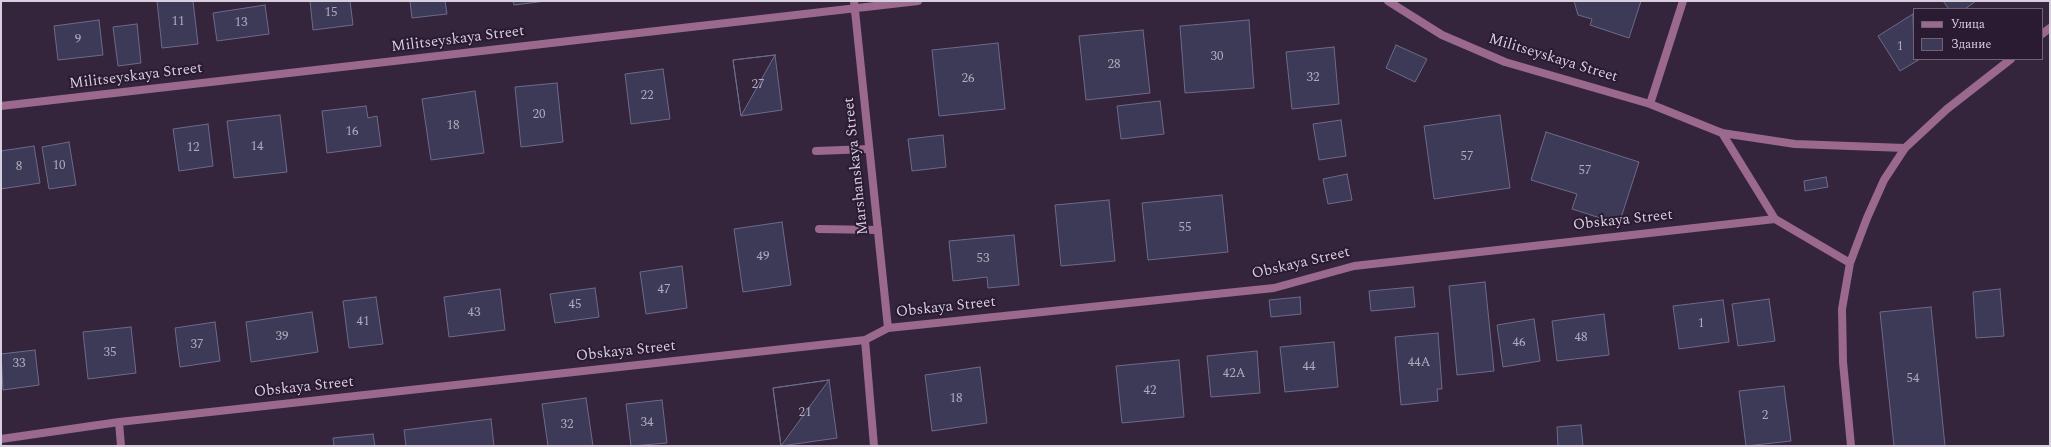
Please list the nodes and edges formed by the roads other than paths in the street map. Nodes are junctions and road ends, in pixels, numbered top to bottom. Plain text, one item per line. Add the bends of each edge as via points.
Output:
1 (918, 1) edge
2 (1388, 1) edge
3 (1683, 1) edge
4 (855, 4) edge
5 (2009, 60) edge
6 (1650, 104) junction
7 (1, 106) edge
8 (1722, 133) junction
9 (1905, 148) junction
10 (869, 149) junction
11 (816, 152) dead end
12 (1775, 219) junction
13 (820, 229) dead end
14 (878, 230) junction
15 (1850, 263) junction
16 (888, 328) junction
17 (865, 340) junction
18 (119, 422) junction
19 (1, 439) edge
20 (121, 446) edge
21 (874, 446) edge
22 (1851, 446) edge

1 - 4 street, Militseyskaya Street
2 - 6 street, Militseyskaya Street via 1442,36 1505,62
3 - 6 street
4 - 7 street, Militseyskaya Street
4 - 10 street, Marshanskaya Street
5 - 9 street via 1947,109
6 - 8 street, Militseyskaya Street
8 - 9 street, Militseyskaya Street via 1796,144
8 - 12 street
9 - 15 street via 1884,180
10 - 11 street
10 - 14 street, Marshanskaya Street
12 - 15 street
12 - 16 street, Obskaya Street via 1354,266 1274,288
13 - 14 street
14 - 16 street, Marshanskaya Street
15 - 22 street via 1842,309 1843,362
16 - 17 street, Obskaya Street
17 - 18 street, Obskaya Street
17 - 21 street
18 - 19 street, Obskaya Street
18 - 20 street

